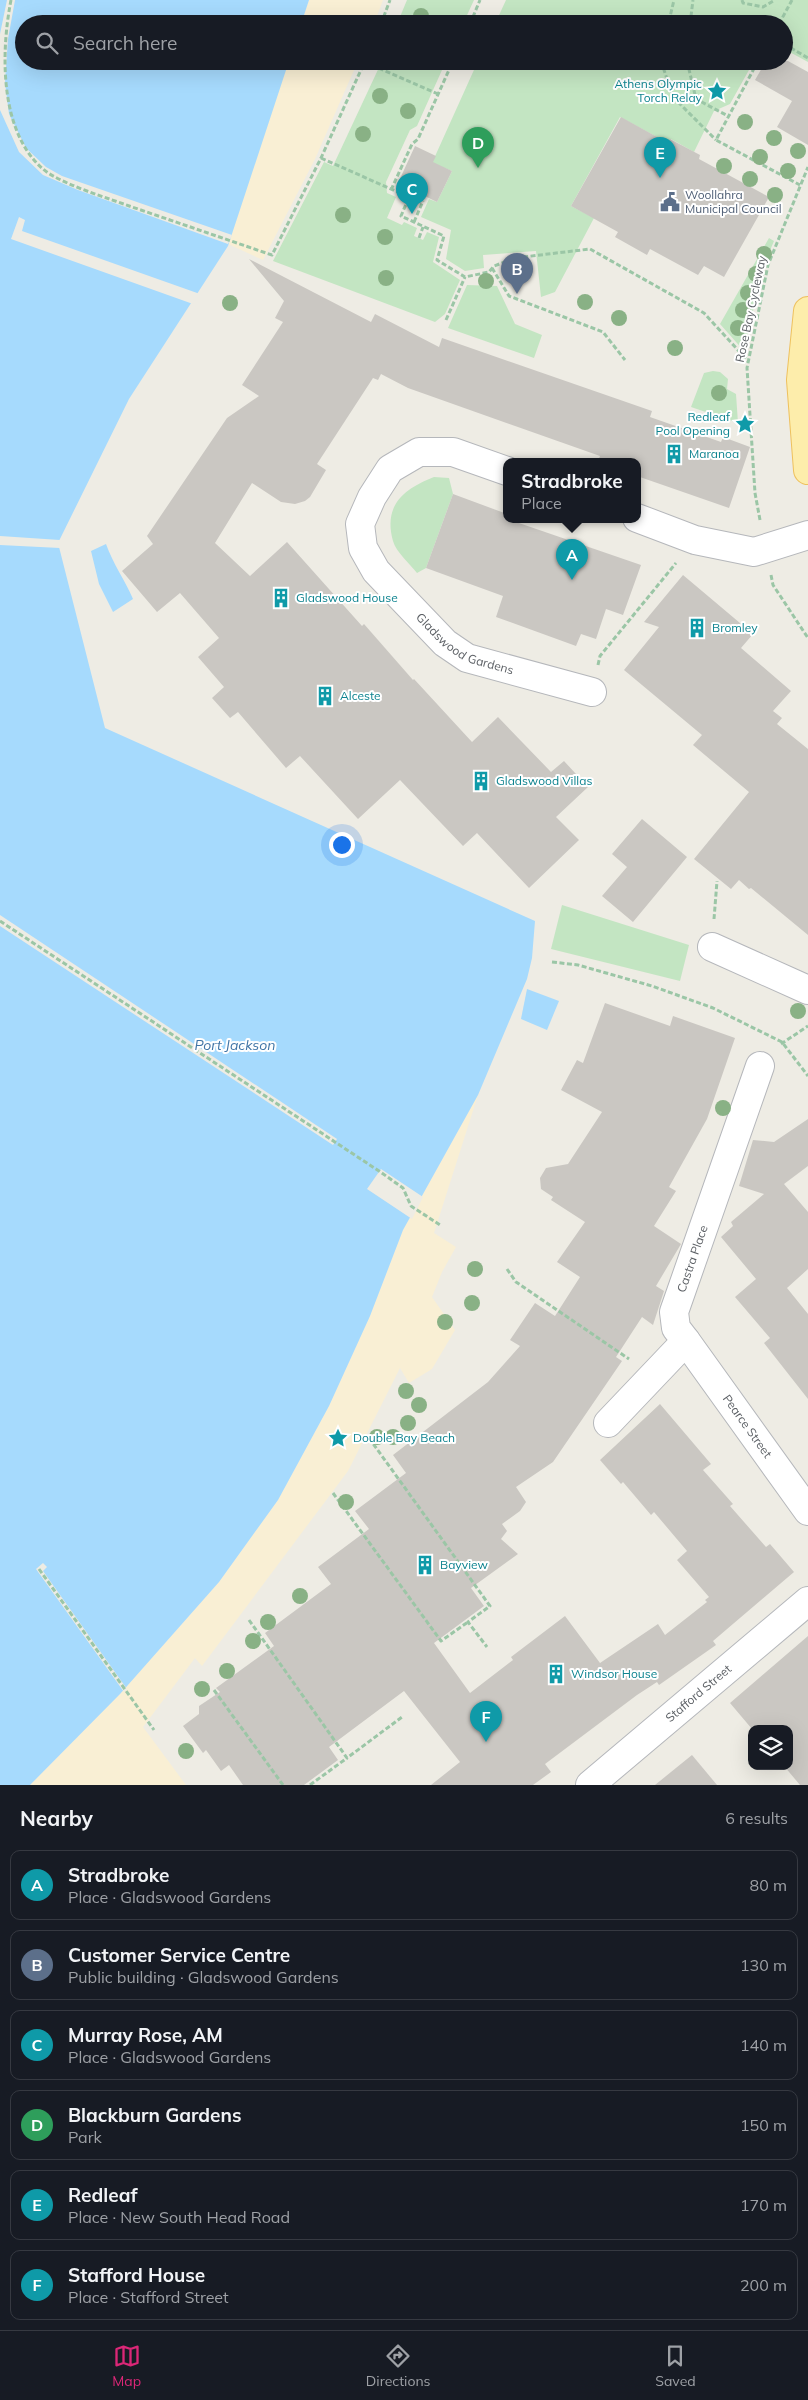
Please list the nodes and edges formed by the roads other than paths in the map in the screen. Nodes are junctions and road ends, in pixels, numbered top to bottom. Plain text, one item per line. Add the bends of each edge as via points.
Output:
1 (808, 311) edge
2 (503, 470) edge
3 (808, 470) edge
4 (641, 519) edge
5 (808, 535) edge
6 (592, 692) road end
7 (713, 935) road end
8 (808, 990) edge
9 (760, 1066) road end
10 (686, 1341) junction
11 (608, 1424) dead end
12 (808, 1511) edge
13 (808, 1601) edge
14 (590, 1785) edge

1 - 3 main road via 801,380
2 - 6 street, Gladswood Gardens via 453,452 419,452 390,469 372,497 360,524 363,548 382,577 445,643 467,658
4 - 5 street via 696,540 754,552
7 - 8 street
9 - 10 street, Castra Place via 674,1312 676,1328
10 - 11 street
10 - 12 street, Pearce Street
13 - 14 street, Stafford Street

